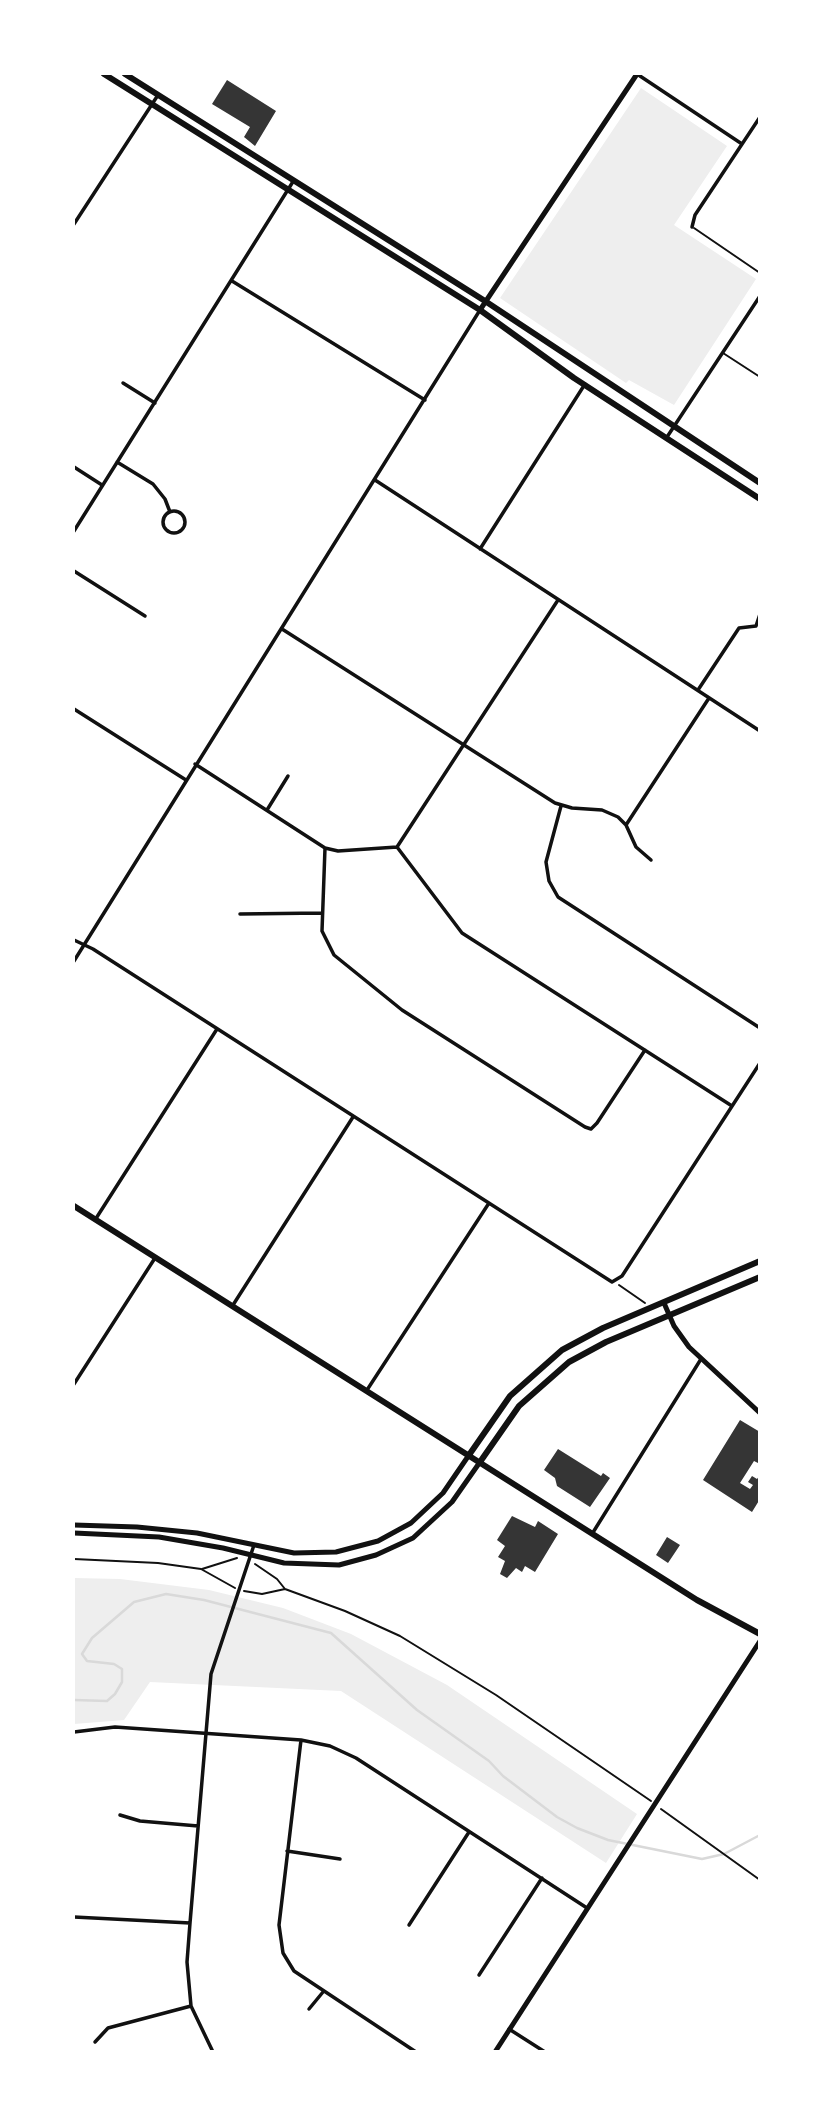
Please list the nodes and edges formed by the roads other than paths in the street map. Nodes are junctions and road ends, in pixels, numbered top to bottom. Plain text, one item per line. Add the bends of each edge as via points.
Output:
1 (104, 74) edge
2 (125, 74) edge
3 (637, 74) edge
4 (158, 95) junction
5 (152, 104) junction
6 (760, 117) edge
7 (742, 144) junction
8 (294, 180) junction
9 (289, 190) junction
10 (74, 224) edge
11 (692, 227) joint
12 (760, 273) edge
13 (232, 281) junction
14 (760, 296) edge
15 (485, 300) junction
16 (480, 310) junction
17 (723, 353) junction
18 (760, 377) edge
19 (123, 383) dead end
20 (585, 384) junction
21 (425, 400) junction
22 (155, 402) junction
23 (674, 427) junction
24 (666, 439) junction
25 (117, 462) junction
26 (74, 467) edge
27 (375, 480) junction
28 (760, 483) edge
29 (102, 485) junction
30 (760, 499) edge
31 (170, 512) junction
32 (74, 531) edge
33 (480, 549) junction
34 (74, 571) edge
35 (558, 600) junction
36 (760, 614) edge
37 (145, 615) dead end
38 (758, 627) edge
39 (282, 629) junction
40 (697, 690) junction
41 (709, 698) junction
42 (74, 709) edge
43 (760, 731) edge
44 (464, 744) junction
45 (195, 764) junction
46 (288, 776) dead end
47 (186, 780) junction
48 (561, 806) junction
49 (267, 810) junction
50 (626, 825) junction
51 (397, 847) junction
52 (325, 848) junction
53 (651, 860) dead end
54 (322, 913) junction
55 (240, 914) dead end
56 (74, 940) edge
57 (84, 944) junction
58 (74, 961) edge
59 (760, 1028) edge
60 (217, 1029) junction
61 (645, 1050) junction
62 (760, 1063) edge
63 (732, 1107) junction
64 (354, 1116) junction
65 (489, 1203) junction
66 (74, 1206) edge
67 (95, 1220) junction
68 (155, 1258) junction
69 (760, 1261) edge
70 (760, 1277) edge
71 (664, 1303) junction
72 (232, 1307) junction
73 (668, 1315) junction
74 (701, 1359) junction
75 (74, 1384) edge
76 (367, 1390) junction
77 (760, 1413) edge
78 (469, 1455) junction
79 (480, 1462) junction
80 (74, 1525) edge
81 (74, 1532) edge
82 (592, 1534) junction
83 (254, 1545) junction
84 (251, 1555) junction
85 (760, 1634) edge
86 (760, 1641) edge
87 (74, 1731) edge
88 (207, 1733) junction
89 (301, 1740) junction
90 (120, 1815) dead end
91 (198, 1826) junction
92 (469, 1832) junction
93 (287, 1851) junction
94 (340, 1860) dead end
95 (542, 1878) junction
96 (587, 1908) junction
97 (74, 1917) edge
98 (190, 1923) junction
99 (409, 1925) dead end
100 (479, 1975) dead end
101 (323, 1992) junction
102 (191, 2006) junction
103 (309, 2009) dead end
104 (509, 2029) junction
105 (95, 2042) dead end
106 (213, 2052) edge
107 (416, 2052) edge
108 (495, 2052) edge
109 (545, 2052) edge

1 - 5 main road
2 - 4 main road
3 - 7 street
3 - 15 street
4 - 5 street
4 - 8 main road
5 - 9 main road
5 - 10 street
6 - 7 street
7 - 11 street via 695,215
8 - 9 street
8 - 15 main road
9 - 13 street
9 - 16 main road
11 - 12 lane
13 - 21 street
13 - 22 street
14 - 17 street
15 - 16 street
15 - 23 main road
16 - 20 main road
16 - 21 street
17 - 18 lane
17 - 23 street
19 - 22 street
20 - 24 main road
20 - 33 street
21 - 27 street
22 - 25 street
23 - 24 street
23 - 28 main road
24 - 30 main road
25 - 29 street
25 - 31 street via 153,484
26 - 29 street
27 - 33 street
27 - 39 street
29 - 32 street
31 - 31 street via 164,526 178,532 185,520 181,513
33 - 35 street
34 - 37 street
35 - 40 street
35 - 44 street
36 - 38 street
38 - 40 street via 738,628
39 - 44 street
39 - 45 street
40 - 41 street
41 - 43 street
41 - 50 street
42 - 47 street
44 - 48 street
44 - 51 street
45 - 47 street
45 - 49 street
46 - 49 street
47 - 57 street
48 - 50 street via 602,810
48 - 59 street via 546,862 558,897
49 - 52 street
50 - 53 street via 636,847
51 - 52 street
51 - 61 street via 462,933
52 - 54 street
54 - 55 street
54 - 61 street via 328,948 402,1010 591,1129
56 - 57 street
57 - 58 street
57 - 60 street
60 - 64 street
60 - 67 street
61 - 63 street
62 - 63 street
63 - 65 street via 616,1282
64 - 65 street
64 - 72 street
65 - 76 street
66 - 67 main road
67 - 68 main road
68 - 72 main road
68 - 75 street
69 - 71 main road
70 - 73 main road
71 - 73 street
71 - 78 main road via 586,1336 549,1360 501,1406
72 - 76 main road
73 - 74 street
73 - 79 main road via 593,1348 548,1378 519,1406
74 - 77 street
74 - 82 street
76 - 78 main road
78 - 79 main road
78 - 83 street via 431,1506 402,1529 377,1541 321,1554
79 - 82 main road
79 - 84 street via 433,1523 387,1551 322,1566
80 - 83 street via 166,1530
81 - 84 street via 159,1537
82 - 85 main road
83 - 84 street
84 - 88 street via 211,1674
86 - 96 street
87 - 88 street via 115,1727
88 - 89 street
88 - 91 street
89 - 92 street via 356,1758
89 - 93 street
90 - 91 street
91 - 98 street
92 - 95 street
92 - 99 street
93 - 94 street
93 - 101 street via 280,1944 294,1971
95 - 96 street
95 - 100 street
96 - 104 street
97 - 98 street
98 - 102 street
101 - 103 street
101 - 107 street
102 - 105 street via 107,2028
102 - 106 street
104 - 108 street
104 - 109 street

